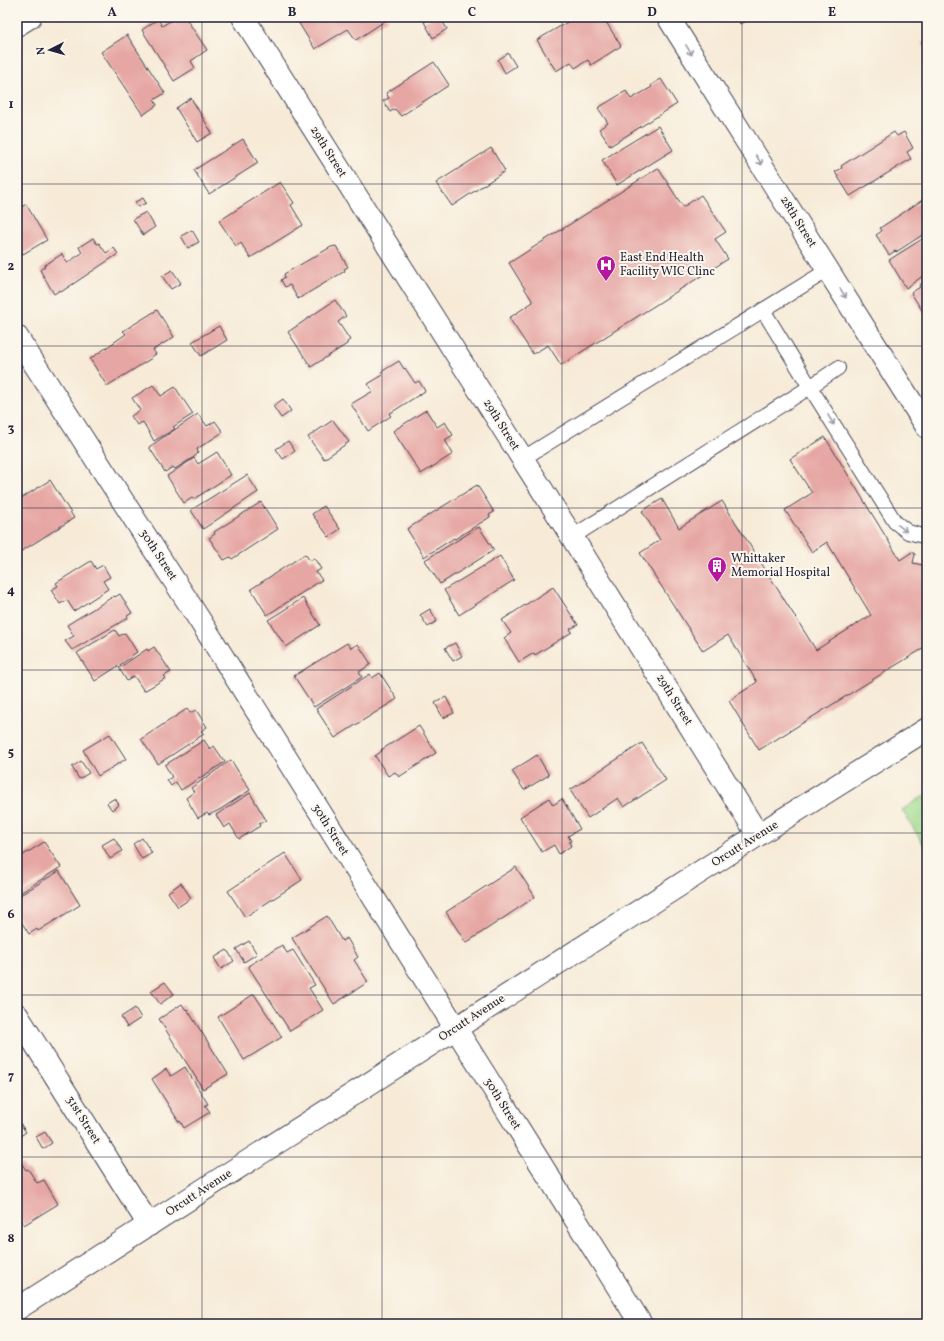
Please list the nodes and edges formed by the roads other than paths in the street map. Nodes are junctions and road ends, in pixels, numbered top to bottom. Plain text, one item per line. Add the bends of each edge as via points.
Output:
1 (30, 17) edge
2 (242, 17) edge
3 (668, 17) edge
4 (17, 25) edge
5 (828, 270) junction
6 (763, 310) junction
7 (17, 337) edge
8 (838, 368) dead end
9 (810, 386) junction
10 (927, 427) edge
11 (522, 459) junction
12 (572, 537) junction
13 (927, 537) edge
14 (927, 729) edge
15 (758, 835) junction
16 (17, 1015) edge
17 (455, 1029) junction
18 (149, 1225) junction
19 (17, 1309) edge
20 (641, 1324) edge

1 - 4 street
2 - 11 street, 29th Street
3 -> 5 street, 28th Street
5 - 6 lane
5 -> 10 street, 28th Street
6 - 9 lane
6 - 11 lane
7 - 17 street, 30th Street via 194,612
8 - 9 lane
9 - 12 lane
9 -> 13 lane via 895,522 908,532
11 - 12 street, 29th Street
12 - 15 street, 29th Street
14 - 15 street, Orcutt Avenue
15 - 17 street, Orcutt Avenue
16 - 18 street, 31st Street
17 - 18 street, Orcutt Avenue
17 - 20 street, 30th Street
18 - 19 street, Orcutt Avenue

